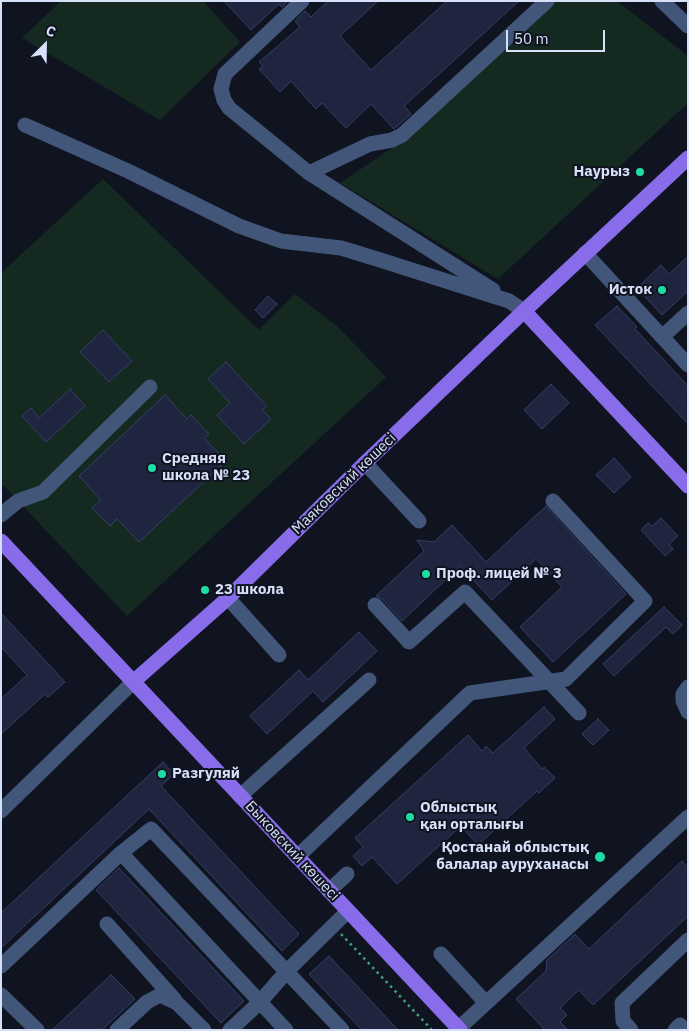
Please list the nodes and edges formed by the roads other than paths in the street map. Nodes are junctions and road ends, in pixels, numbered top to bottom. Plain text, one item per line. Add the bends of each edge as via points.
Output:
1 (302, 1) edge
2 (547, 1) edge
3 (662, 1) edge
4 (688, 26) edge
5 (25, 125) dead end
6 (688, 158) edge
7 (309, 174) junction
8 (585, 253) junction
9 (508, 301) junction
10 (524, 311) junction
11 (688, 313) edge
12 (662, 337) junction
13 (688, 365) edge
14 (150, 387) dead end
15 (365, 463) junction
16 (688, 486) edge
17 (553, 501) dead end
18 (1, 515) edge
19 (419, 521) dead end
20 (1, 541) edge
21 (228, 598) junction
22 (375, 605) dead end
23 (279, 655) dead end
24 (370, 680) dead end
25 (549, 681) junction
26 (133, 682) junction
27 (688, 687) edge
28 (688, 712) edge
29 (579, 713) dead end
30 (240, 796) junction
31 (1, 811) edge
32 (688, 817) edge
33 (121, 853) junction
34 (297, 857) junction
35 (347, 874) dead end
36 (329, 891) junction
37 (348, 911) junction
38 (107, 924) dead end
39 (688, 940) edge
40 (441, 954) dead end
41 (1, 966) edge
42 (286, 971) junction
43 (1, 996) edge
44 (260, 1002) junction
45 (177, 1003) junction
46 (486, 1003) junction
47 (459, 1029) edge
48 (37, 1030) edge
49 (117, 1030) edge
50 (204, 1030) edge
51 (230, 1030) edge
52 (286, 1030) edge
53 (342, 1030) edge
54 (630, 1030) edge
55 (675, 1030) edge
56 (685, 1030) edge

1 - 7 street via 225,74 221,89 229,108
2 - 7 street via 402,135 370,144
3 - 4 street
5 - 9 street via 239,226 281,242 341,248
6 - 8 main road, Маяковский көшесі
7 - 9 street
8 - 10 main road, Маяковский көшесі
8 - 12 street
9 - 10 street
10 - 15 main road, Маяковский көшесі
10 - 16 main road
11 - 12 street
12 - 13 street
14 - 18 street via 43,492 18,501
15 - 19 street
15 - 21 main road, Маяковский көшесі
17 - 25 street via 645,601 566,679
20 - 26 main road, Быковский көшесі
21 - 23 street
21 - 26 main road, Маяковский көшесі
22 - 25 street via 409,642 465,592
24 - 30 street
25 - 29 street
25 - 34 street via 470,693
26 - 30 main road, Быковский көшесі
26 - 31 street, Маяковский көшесі
27 - 28 street via 683,694
30 - 34 main road, Быковский көшесі
32 - 46 street
33 - 41 street
33 - 42 street via 151,829
33 - 44 street
34 - 36 main road, Быковский көшесі
35 - 36 street
36 - 37 main road, Быковский көшесі
37 - 42 street
37 - 47 main road, Быковский көшесі
38 - 45 street
39 - 54 street via 622,1003 623,1021
40 - 46 street
42 - 44 street
42 - 53 street
43 - 48 street
44 - 51 street
44 - 52 street
45 - 49 street via 160,995 147,1002
45 - 50 street
46 - 47 street
55 - 56 street via 680,1025

